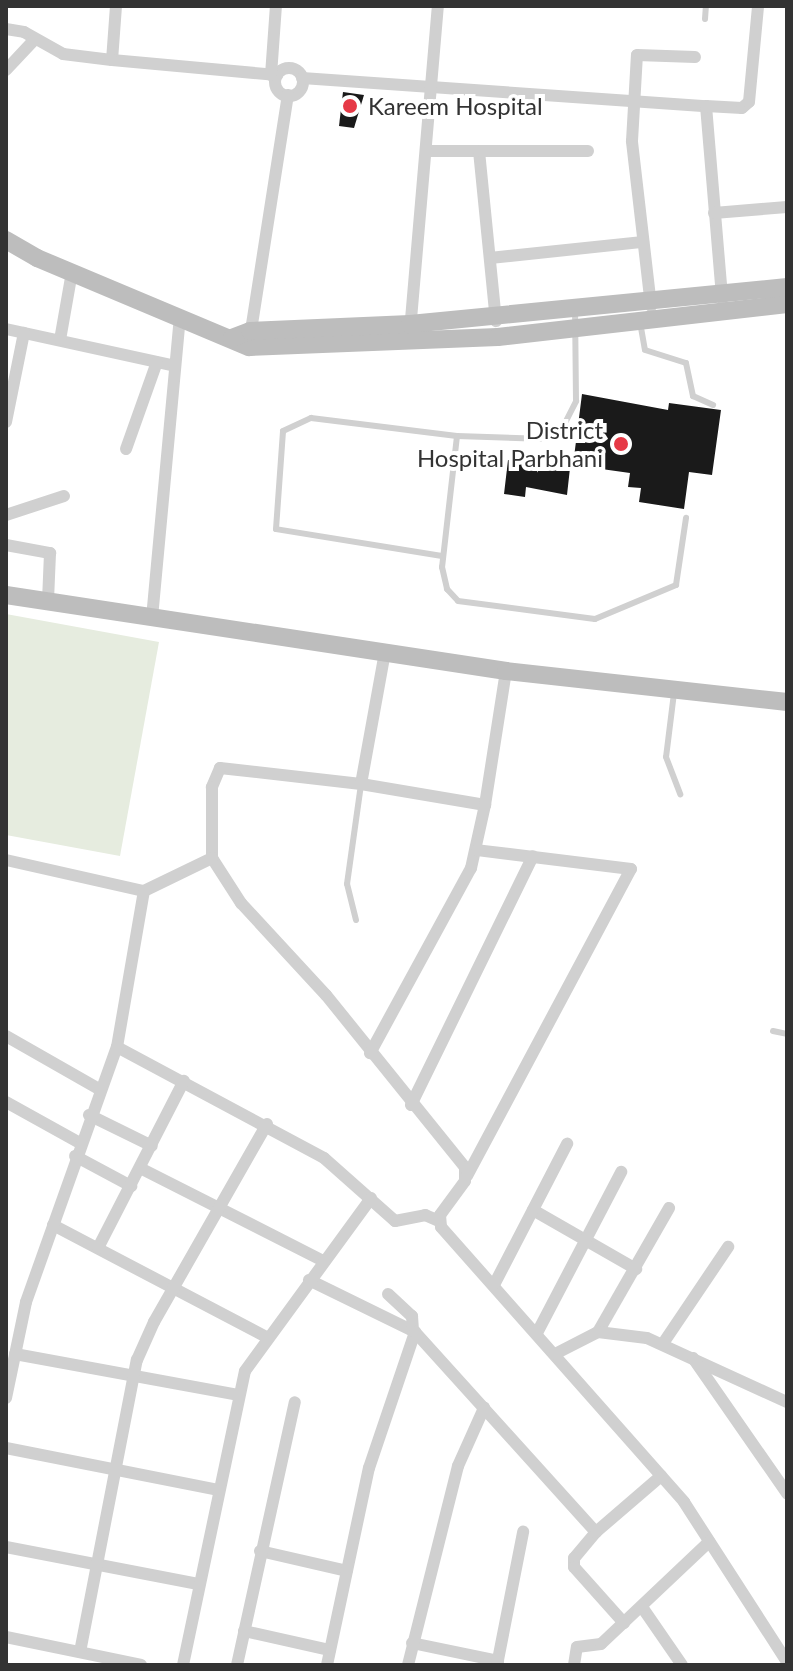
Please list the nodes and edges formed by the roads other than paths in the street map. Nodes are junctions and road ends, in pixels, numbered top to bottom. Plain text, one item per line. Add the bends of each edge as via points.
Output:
1 (116, 6) edge
2 (276, 6) edge
3 (438, 6) edge
4 (706, 6) edge
5 (758, 6) edge
6 (705, 19) dead end
7 (6, 29) edge
8 (35, 39) junction
9 (695, 57) dead end
10 (112, 60) junction
11 (6, 70) edge
12 (274, 75) junction
13 (302, 78) junction
14 (431, 87) junction
15 (288, 95) junction
16 (633, 101) junction
17 (706, 106) junction
18 (426, 151) junction
19 (479, 151) junction
20 (588, 151) dead end
21 (787, 207) edge
22 (714, 213) junction
23 (6, 240) edge
24 (643, 242) junction
25 (490, 258) junction
26 (72, 272) junction
27 (787, 287) edge
28 (721, 292) junction
29 (650, 301) junction
30 (787, 304) edge
31 (724, 313) junction
32 (180, 317) junction
33 (496, 317) junction
34 (577, 320) junction
35 (646, 322) junction
36 (337, 327) junction
37 (6, 329) edge
38 (24, 333) junction
39 (410, 333) junction
40 (498, 337) junction
41 (250, 339) junction
42 (60, 340) junction
43 (337, 347) junction
44 (157, 362) junction
45 (175, 366) junction
46 (713, 405) dead end
47 (6, 422) edge
48 (457, 436) junction
49 (126, 449) dead end
50 (64, 496) dead end
51 (6, 515) edge
52 (686, 518) dead end
53 (6, 545) edge
54 (442, 556) junction
55 (6, 595) edge
56 (48, 601) junction
57 (152, 618) junction
58 (385, 652) junction
59 (506, 671) junction
60 (675, 689) junction
61 (787, 702) edge
62 (361, 784) junction
63 (680, 794) dead end
64 (485, 805) junction
65 (477, 850) junction
66 (533, 856) junction
67 (212, 858) junction
68 (6, 860) edge
69 (144, 891) junction
70 (356, 920) dead end
71 (773, 1031) dead end
72 (787, 1034) edge
73 (6, 1036) edge
74 (117, 1047) junction
75 (370, 1053) junction
76 (184, 1081) junction
77 (99, 1089) junction
78 (6, 1102) edge
79 (411, 1105) junction
80 (89, 1115) junction
81 (267, 1124) junction
82 (80, 1143) junction
83 (567, 1144) dead end
84 (152, 1146) junction
85 (75, 1156) junction
86 (140, 1168) junction
87 (621, 1172) dead end
88 (467, 1176) junction
89 (131, 1186) junction
90 (371, 1198) junction
91 (669, 1208) dead end
92 (221, 1209) junction
93 (533, 1210) junction
94 (439, 1221) junction
95 (53, 1225) junction
96 (586, 1240) junction
97 (728, 1247) dead end
98 (98, 1248) junction
99 (323, 1261) junction
100 (636, 1269) junction
101 (309, 1280) junction
102 (495, 1283) junction
103 (175, 1290) junction
104 (388, 1294) dead end
105 (414, 1331) junction
106 (598, 1332) junction
107 (537, 1333) junction
108 (266, 1337) junction
109 (664, 1342) junction
110 (15, 1354) junction
111 (555, 1354) junction
112 (691, 1355) junction
113 (133, 1376) junction
114 (239, 1395) junction
115 (6, 1398) edge
116 (295, 1402) dead end
117 (787, 1402) edge
118 (484, 1408) junction
119 (6, 1448) edge
120 (117, 1470) junction
121 (661, 1476) junction
122 (218, 1490) junction
123 (787, 1493) edge
124 (523, 1532) dead end
125 (596, 1532) junction
126 (709, 1542) junction
127 (6, 1547) edge
128 (260, 1551) junction
129 (97, 1564) junction
130 (347, 1571) junction
131 (199, 1584) junction
132 (642, 1607) junction
133 (624, 1623) junction
134 (244, 1631) junction
135 (6, 1637) edge
136 (412, 1643) junction
137 (330, 1650) junction
138 (80, 1652) junction
139 (671, 1659) edge
140 (787, 1662) edge
141 (498, 1663) edge
142 (141, 1665) edge
143 (183, 1665) edge
144 (237, 1665) edge
145 (327, 1665) edge
146 (408, 1665) edge
147 (574, 1665) edge
148 (682, 1665) edge

1 - 10 street
2 - 12 street
3 - 14 street
4 - 6 lane
5 - 17 street via 749,102 742,108
7 - 8 street
8 - 10 street via 63,54
8 - 11 street
9 - 16 street via 640,52
10 - 12 street
12 - 13 street via 294,69
12 - 15 street via 277,88
13 - 14 street
13 - 15 street via 300,91
14 - 16 street
14 - 18 street
15 - 41 street
16 - 17 street
16 - 24 street
17 - 22 street
18 - 19 street
18 - 39 street
19 - 20 street
19 - 25 street
21 - 22 street
22 - 28 street
23 - 26 street
24 - 25 street
24 - 29 street
25 - 33 street
26 - 32 street
26 - 42 street
27 - 28 street
28 - 29 street
28 - 31 street
29 - 34 street
29 - 35 street
30 - 31 street
31 - 35 street
32 - 41 street via 232,338
32 - 45 street
33 - 34 street
33 - 39 street
33 - 40 street
34 - 35 street
34 - 40 street
34 - 48 lane via 579,384 563,427 536,441
35 - 46 lane via 645,350 686,363 693,396
36 - 39 street
36 - 41 street
36 - 43 street
37 - 38 street
38 - 42 street
38 - 47 street
39 - 40 street
39 - 43 street
41 - 43 street
42 - 44 street
44 - 45 street
44 - 49 street
45 - 57 street
48 - 54 lane
48 - 54 lane via 311,418 293,422 282,435 276,529
50 - 51 street
52 - 54 lane via 676,585 589,621 458,601 444,582
53 - 56 street via 50,553
55 - 56 street
56 - 57 street
57 - 58 street
58 - 59 street
58 - 62 street
59 - 60 street
59 - 64 street
60 - 61 street
60 - 63 lane via 666,757
62 - 64 street
62 - 67 street via 220,768 212,787
62 - 70 lane via 347,884
64 - 65 street
65 - 66 street
65 - 75 street
66 - 79 street
66 - 88 street via 631,869
67 - 69 street
67 - 75 street via 241,903 326,995
68 - 69 street
69 - 74 street
71 - 72 lane
73 - 77 street
74 - 76 street
74 - 77 street
75 - 79 street
76 - 81 street
76 - 84 street
77 - 80 street
78 - 82 street
79 - 88 street via 465,1167
80 - 82 street
80 - 84 street
81 - 90 street via 324,1158
81 - 92 street
82 - 85 street
83 - 93 street
84 - 86 street
85 - 89 street
85 - 95 street
86 - 89 street
86 - 92 street
87 - 96 street
88 - 94 street
89 - 98 street
90 - 94 street via 395,1221 425,1215
90 - 99 street
91 - 100 street
92 - 99 street
92 - 103 street
93 - 96 street
93 - 102 street
94 - 102 street
95 - 98 street
95 - 110 street via 26,1302
96 - 100 street
96 - 107 street
97 - 109 street
98 - 103 street
99 - 101 street
100 - 106 street
101 - 105 street
101 - 108 street
102 - 107 street
103 - 108 street
103 - 113 street via 154,1322
104 - 105 street via 412,1316
105 - 118 street
105 - 130 street via 369,1468
106 - 109 street
106 - 111 street
107 - 111 street
108 - 114 street via 245,1371
109 - 112 street
110 - 113 street
110 - 115 street
111 - 121 street
112 - 117 street
112 - 123 street
113 - 114 street
113 - 120 street
114 - 122 street
116 - 128 street
118 - 125 street
118 - 136 street via 458,1466
119 - 120 street
120 - 122 street
120 - 129 street
121 - 125 street
121 - 126 street
122 - 131 street
124 - 141 street
125 - 133 street via 574,1558 574,1567
126 - 132 street
126 - 140 street
127 - 129 street
128 - 130 street
128 - 134 street
129 - 131 street
129 - 138 street
130 - 137 street
131 - 143 street
132 - 133 street
132 - 139 street
133 - 147 street via 598,1646 577,1647
134 - 137 street
134 - 144 street
135 - 138 street
136 - 141 street
136 - 146 street
137 - 145 street
138 - 142 street
139 - 148 street

